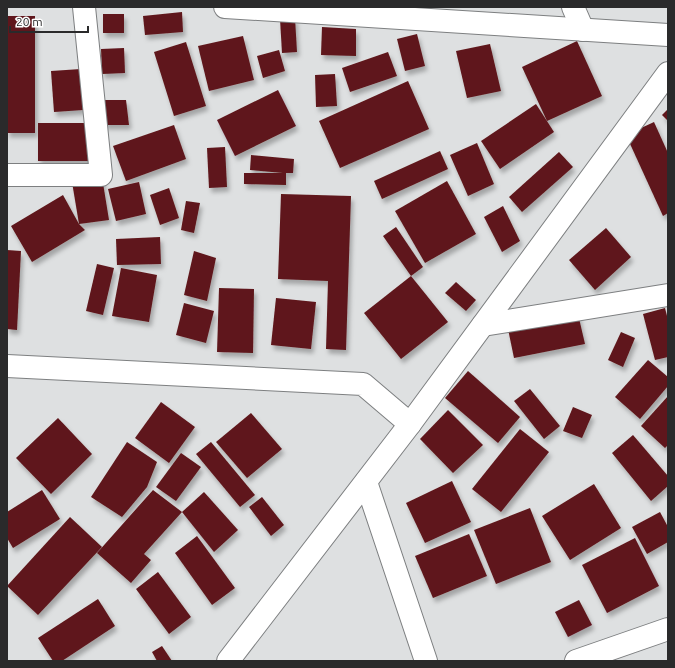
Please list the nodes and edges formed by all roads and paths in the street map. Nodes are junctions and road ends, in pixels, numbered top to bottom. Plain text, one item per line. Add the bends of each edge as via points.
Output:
1 (84, 7) edge
2 (225, 7) edge
3 (573, 7) edge
4 (583, 30) junction
5 (668, 35) edge
6 (668, 73) edge
7 (7, 175) edge
8 (668, 295) edge
9 (483, 325) junction
10 (7, 366) edge
11 (410, 424) junction
12 (366, 482) junction
13 (668, 629) edge
14 (228, 661) edge
15 (426, 661) edge
16 (576, 661) edge

1 - 7 street via 101,175
2 - 4 street
3 - 4 street
4 - 5 street
6 - 9 street
8 - 9 street
9 - 11 street
10 - 11 street via 363,384
11 - 12 street
12 - 14 street
12 - 15 street
13 - 16 street

